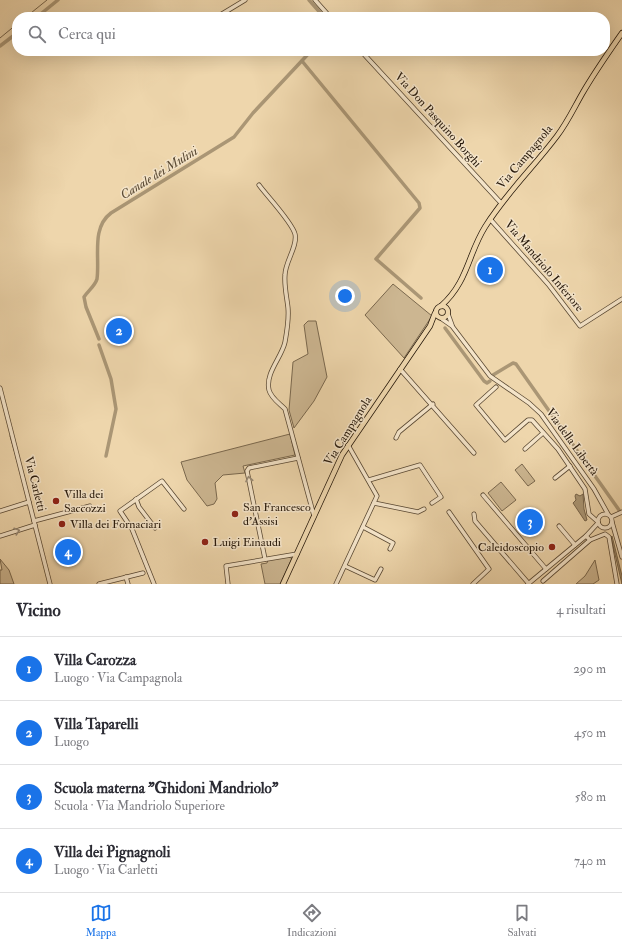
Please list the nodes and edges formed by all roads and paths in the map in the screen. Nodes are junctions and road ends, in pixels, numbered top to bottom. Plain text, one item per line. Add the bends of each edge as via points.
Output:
1 (245, 0) edge
2 (315, 0) edge
3 (225, 12) edge
4 (326, 12) edge
5 (622, 33) edge
6 (610, 51) edge
7 (366, 56) edge
8 (607, 56) edge
9 (259, 185) dead end
10 (500, 203) junction
11 (490, 219) junction
12 (450, 298) junction
13 (622, 299) edge
14 (441, 306) junction
15 (448, 312) junction
16 (435, 314) junction
17 (441, 319) junction
18 (430, 326) junction
19 (452, 326) junction
20 (400, 369) junction
21 (496, 387) dead end
22 (0, 388) edge
23 (433, 404) junction
24 (543, 433) junction
25 (396, 438) dead end
26 (348, 445) junction
27 (525, 449) dead end
28 (474, 453) dead end
29 (298, 458) junction
30 (570, 466) junction
31 (555, 478) dead end
32 (369, 480) junction
33 (483, 495) dead end
34 (136, 499) junction
35 (29, 502) junction
36 (432, 503) dead end
37 (374, 504) junction
38 (90, 506) dead end
39 (602, 506) junction
40 (184, 509) dead end
41 (424, 509) dead end
42 (0, 511) edge
43 (449, 512) dead end
44 (622, 512) edge
45 (474, 514) dead end
46 (314, 516) junction
47 (600, 516) junction
48 (592, 517) junction
49 (610, 517) junction
50 (598, 522) junction
51 (34, 523) junction
52 (559, 526) dead end
53 (363, 527) junction
54 (602, 527) junction
55 (608, 527) junction
56 (155, 528) dead end
57 (595, 528) junction
58 (615, 531) junction
59 (0, 536) edge
60 (586, 536) junction
61 (590, 540) junction
62 (575, 545) junction
63 (390, 550) dead end
64 (294, 555) junction
65 (622, 557) edge
66 (265, 558) junction
67 (345, 566) junction
68 (381, 569) dead end
69 (546, 569) junction
70 (143, 573) dead end
71 (538, 576) junction
72 (126, 577) junction
73 (541, 582) edge
74 (50, 584) edge
75 (99, 584) edge
76 (128, 584) edge
77 (154, 584) edge
78 (228, 584) edge
79 (283, 584) edge
80 (336, 584) edge
81 (473, 584) edge
82 (529, 584) edge
83 (617, 584) edge

1 - 3 street
2 - 4 street
5 - 6 main road, Via Campagnola
7 - 10 street, Via Don Pasquino Borghi
8 - 10 main road, Via Campagnola via 559,133
9 - 29 street via 291,226 295,235 284,276 289,322 284,348 276,360 269,390 273,398 285,409
10 - 11 main road, Via Campagnola
11 - 12 main road, Via Campagnola via 481,234 466,272
11 - 13 street, Via Mandriolo Inferiore via 548,284 580,326
12 - 14 main road, Via Campagnola
12 - 15 main road, Via Campagnola
14 - 15 main road
14 - 16 main road, Via Campagnola
15 - 17 main road, Via Campagnola
15 - 19 street, Via della Libertà
16 - 17 main road
16 - 18 main road, Via Campagnola
17 - 18 main road, Via Campagnola
17 - 19 street, Via della Libertà
18 - 20 main road, Via Campagnola
19 - 39 street, Via della Libertà via 490,376 532,406 545,420 594,489
20 - 23 street
20 - 26 main road, Via Campagnola
21 - 24 street via 476,405 506,440 528,420 532,420
22 - 35 street, Via Carletti
23 - 25 street via 399,432
23 - 28 street
24 - 27 street
24 - 30 street
26 - 32 street
26 - 46 main road, Via Campagnola
29 - 46 street
66 -> 29 street via 247,471 248,468
30 - 31 street
30 - 48 street via 585,488 588,496 587,506
32 - 36 street via 420,465 441,497
32 - 37 street via 377,496
33 - 69 street
34 - 40 street via 162,481
34 - 56 street
34 - 77 street via 120,511 132,529
35 - 42 street
35 - 51 street, Via Carletti
37 - 41 street via 418,512
37 - 53 street
38 - 51 street
39 - 47 street
39 - 49 street, Via della Libertà
43 - 81 street via 489,569
44 - 49 street
45 - 82 street via 475,521
46 - 64 main road, Via Campagnola
47 - 48 street
47 - 49 street
47 - 50 street
48 - 50 street
49 - 55 street
49 - 58 street, Via della Libertà
50 - 54 street
50 - 57 street
59 -> 51 street
51 - 74 street, Via Carletti
52 - 62 street
53 - 63 street via 393,543
53 - 67 street
54 - 55 street
54 - 57 street
55 - 58 street
57 - 60 street
58 - 65 street, Via della Libertà
60 - 61 street
60 - 62 street
61 - 73 street
61 - 83 street via 605,534 609,537
62 - 69 street
64 - 66 street
64 - 79 main road, Via Campagnola
66 - 78 street via 226,566
67 - 68 street via 375,580
67 - 80 street
69 - 71 street
70 - 72 street
71 - 73 street
71 - 82 street
72 - 75 street
72 - 76 street

